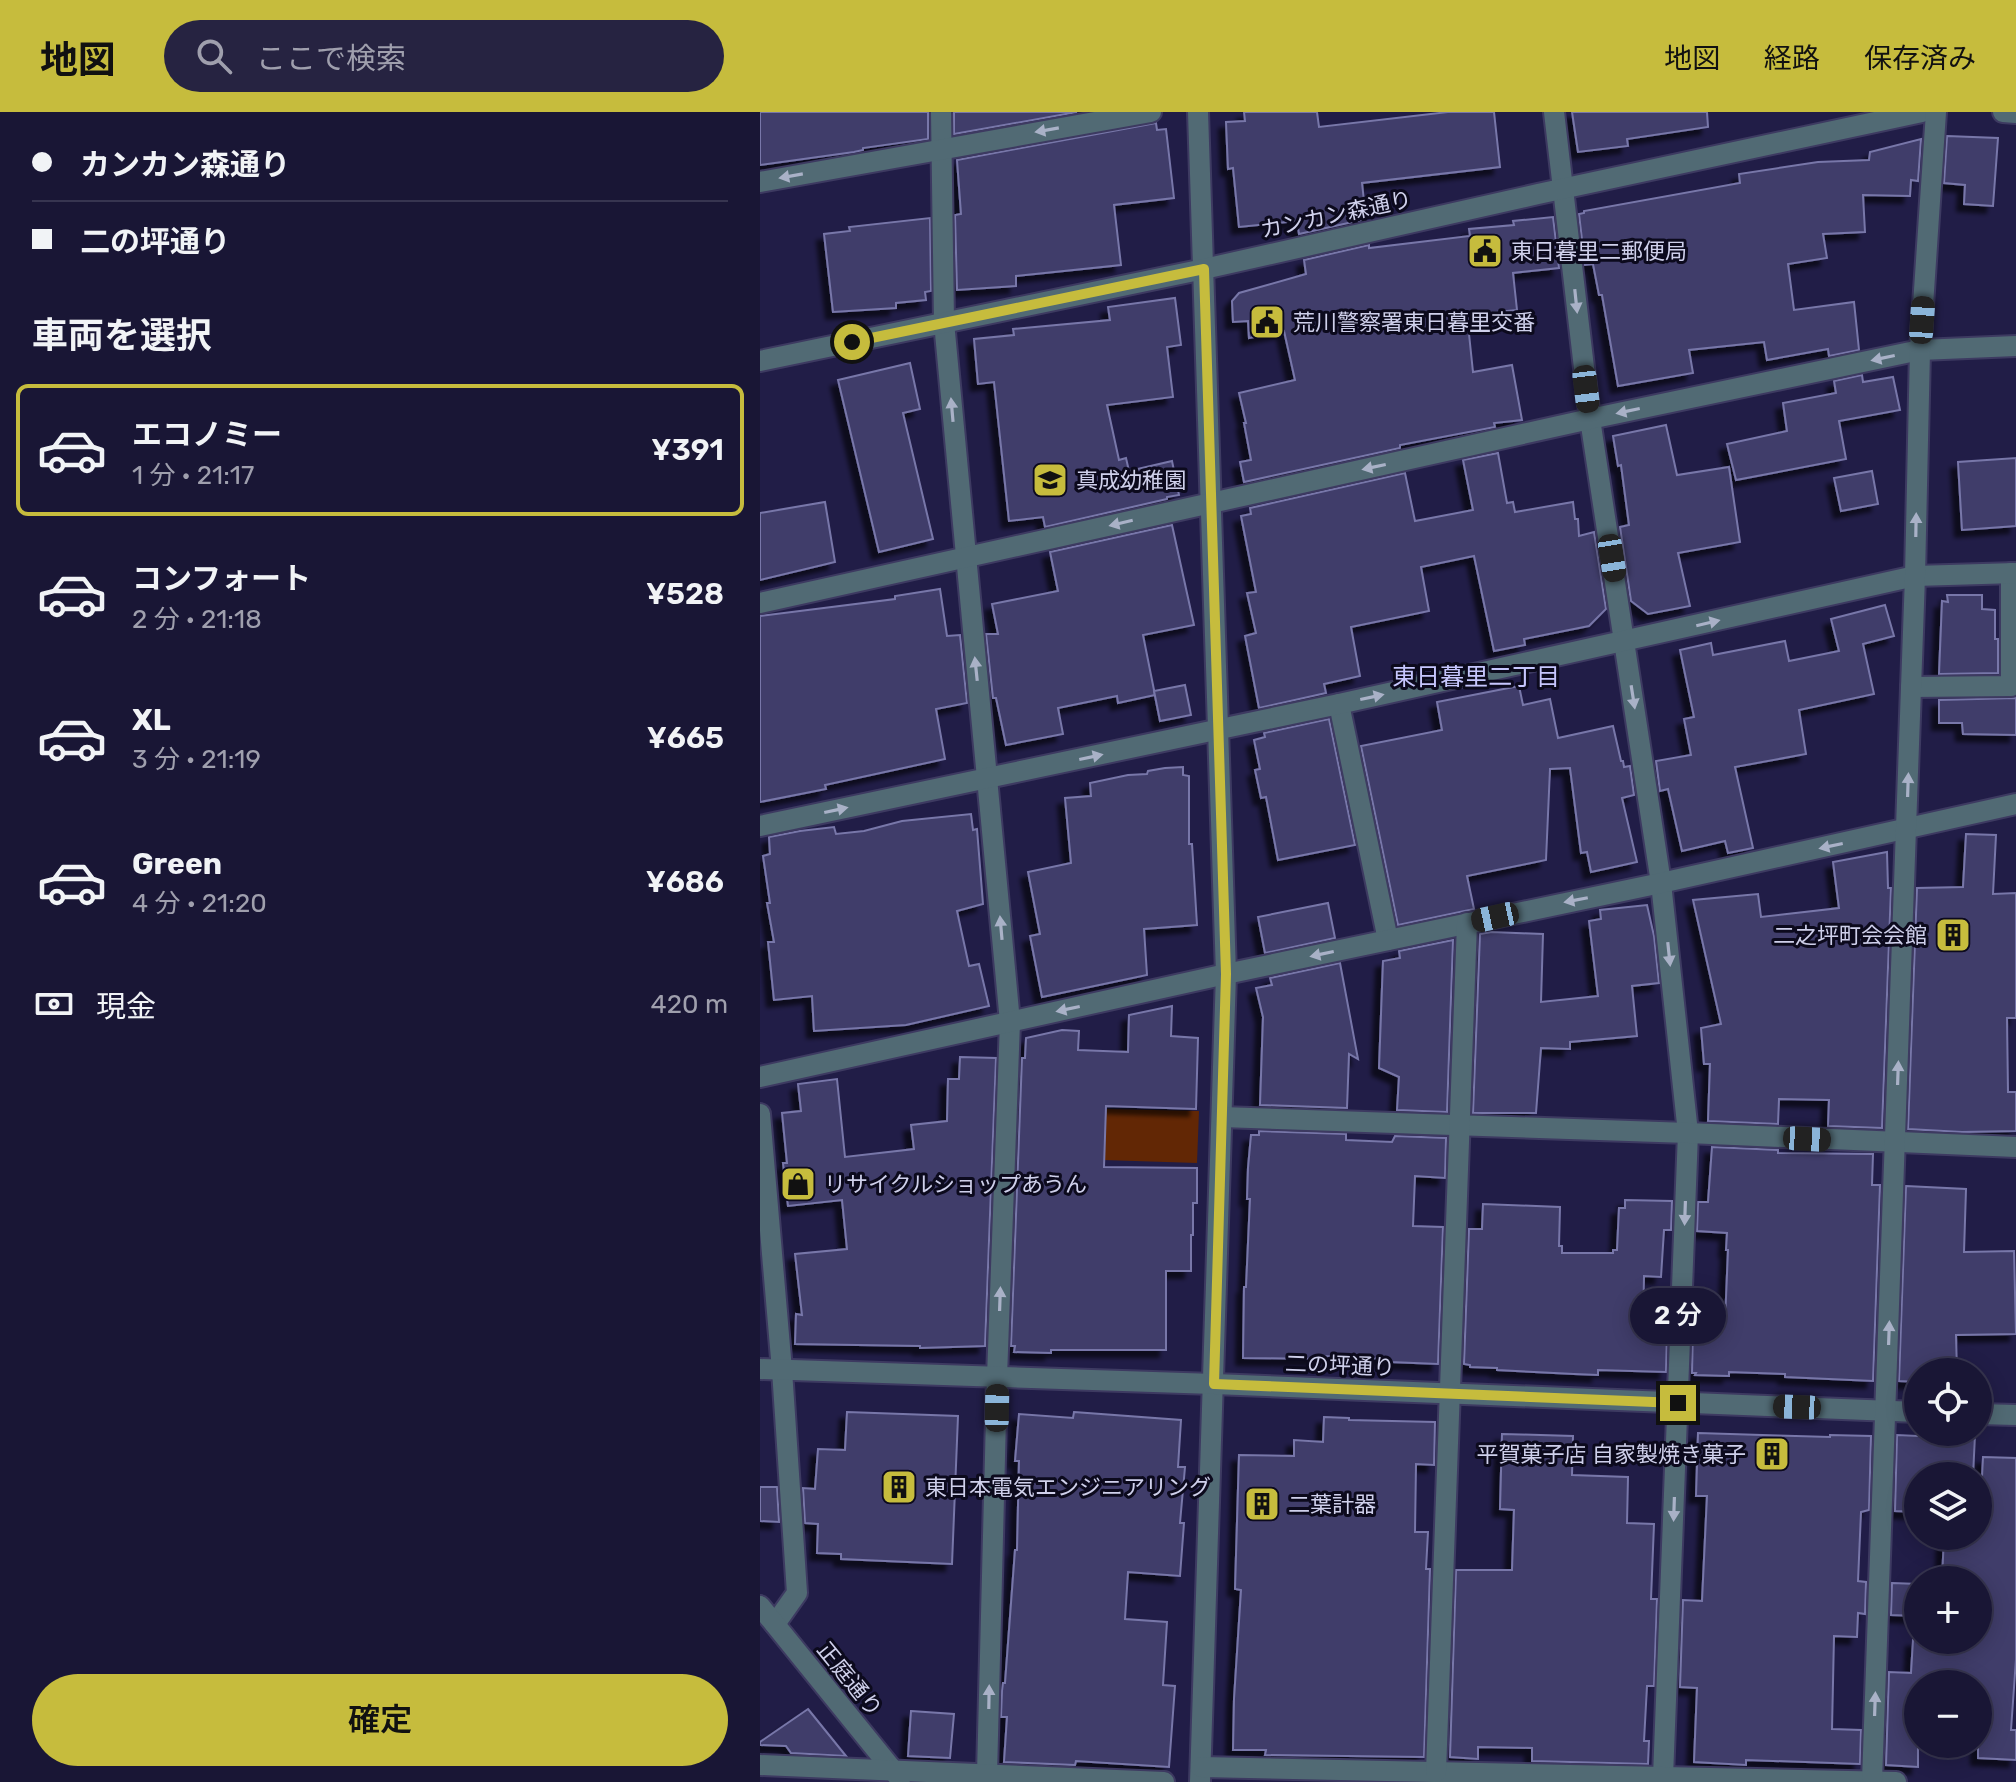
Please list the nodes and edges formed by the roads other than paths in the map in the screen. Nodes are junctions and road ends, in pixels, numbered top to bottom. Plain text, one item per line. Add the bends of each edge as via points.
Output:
1 (941, 112) edge
2 (1151, 112) edge
3 (1198, 112) edge
4 (1554, 112) edge
5 (1922, 112) edge
6 (1936, 112) edge
7 (2003, 112) edge
8 (2016, 113) edge
9 (942, 149) junction
10 (760, 182) edge
11 (1564, 189) junction
12 (1204, 269) junction
13 (944, 322) junction
14 (2016, 346) edge
15 (1920, 350) junction
16 (760, 361) edge
17 (1590, 419) junction
18 (1211, 503) junction
19 (966, 558) junction
20 (2014, 573) edge
21 (1915, 576) junction
22 (760, 603) edge
23 (1625, 642) junction
24 (1911, 687) junction
25 (1339, 704) junction
26 (1218, 730) junction
27 (987, 779) junction
28 (2016, 804) edge
29 (760, 826) edge
30 (1906, 829) junction
31 (1661, 883) junction
32 (1467, 923) junction
33 (1388, 940) junction
34 (1226, 974) junction
35 (1010, 1022) junction
36 (760, 1077) edge
37 (760, 1114) edge
38 (1222, 1117) junction
39 (1459, 1126) junction
40 (1688, 1133) junction
41 (1896, 1143) junction
42 (2016, 1147) edge
43 (760, 1369) edge
44 (782, 1370) junction
45 (997, 1377) junction
46 (1214, 1384) junction
47 (1450, 1394) junction
48 (1678, 1403) junction
49 (1886, 1411) junction
50 (1904, 1412) edge
51 (1992, 1414) edge
52 (2016, 1415) edge
53 (760, 1606) edge
54 (775, 1624) junction
55 (760, 1765) edge
56 (1436, 1772) junction
57 (1201, 1774) edge
58 (987, 1775) junction
59 (898, 1777) edge
60 (1656, 1779) edge
61 (1872, 1781) edge
62 (1164, 1782) edge
63 (1896, 1782) edge

1 - 9 street
2 -> 9 street
3 - 12 street
4 - 11 street
5 - 11 street, カンカン森通り
6 - 15 street
7 - 8 street
9 -> 10 street
9 - 13 street
11 - 12 street, カンカン森通り
11 -> 17 street
12 - 13 street, カンカン森通り
12 - 18 street
13 - 16 street, カンカン森通り
19 -> 13 street
14 - 15 street
15 -> 17 street
21 -> 15 street
17 -> 18 street
17 - 23 street
18 -> 19 street
18 - 26 street
19 - 22 street
27 -> 19 street
20 - 21 street
20 - 24 street via 2011,686
23 -> 21 street
21 - 24 street
25 -> 23 street
23 -> 31 street
30 -> 24 street
25 - 26 street
25 - 33 street
27 -> 26 street
26 - 34 street
29 -> 27 street
35 -> 27 street
28 - 30 street
30 -> 31 street
41 -> 30 street
31 -> 32 street
31 -> 40 street
32 - 33 street
32 - 39 street
33 -> 34 street
34 -> 35 street
34 - 38 street
35 - 36 street
45 -> 35 street
37 - 44 street
38 - 39 street
38 - 46 street
39 - 40 street
39 - 47 street
40 - 41 street
40 -> 48 street
41 - 42 street
49 -> 41 street
43 - 44 street, 二の坪通り
44 - 45 street, 二の坪通り
44 - 54 street via 797,1593
45 - 46 street, 二の坪通り
58 -> 45 street
46 - 47 street, 二の坪通り
46 - 57 street
47 - 48 street, 二の坪通り
47 - 56 street
48 - 49 street, 二の坪通り
48 -> 60 street
49 - 50 street, 二の坪通り
61 -> 49 street
51 - 52 street
53 - 54 street, 正庭通り
54 - 59 street, 正庭通り
55 - 59 street
56 - 57 street
56 - 60 street
58 - 59 street
58 - 62 street
60 - 61 street
61 - 63 street

